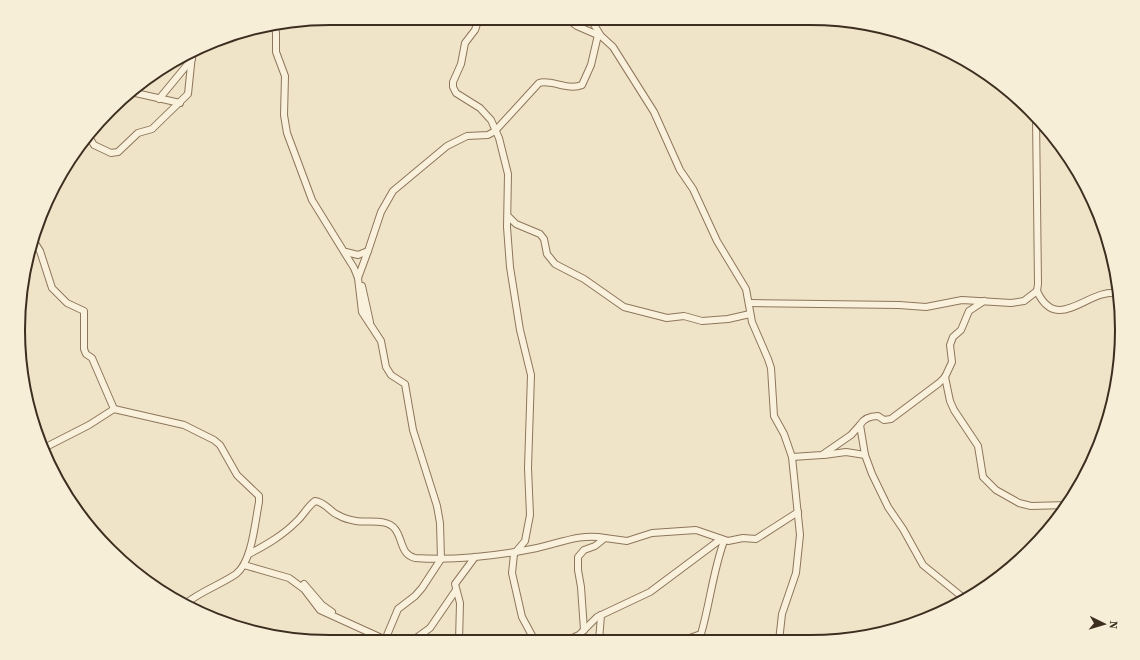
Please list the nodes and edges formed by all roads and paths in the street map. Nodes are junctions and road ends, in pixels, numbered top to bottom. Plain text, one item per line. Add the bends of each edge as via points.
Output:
1 (477, 25) edge
2 (576, 25) edge
3 (594, 25) edge
4 (275, 30) edge
5 (599, 36) junction
6 (192, 57) edge
7 (191, 58) edge
8 (138, 93) edge
9 (159, 99) junction
10 (180, 102) junction
11 (1036, 126) edge
12 (496, 131) junction
13 (91, 140) edge
14 (508, 216) junction
15 (37, 246) edge
16 (368, 251) junction
17 (346, 252) junction
18 (358, 280) junction
19 (1037, 291) junction
20 (1112, 294) edge
21 (984, 300) junction
22 (749, 303) junction
23 (750, 314) junction
24 (945, 377) junction
25 (114, 409) junction
26 (860, 425) junction
27 (48, 446) edge
28 (822, 455) junction
29 (865, 455) junction
30 (792, 456) junction
31 (1060, 505) edge
32 (798, 512) junction
33 (605, 538) junction
34 (722, 540) junction
35 (515, 551) junction
36 (249, 554) junction
37 (475, 557) junction
38 (441, 559) junction
39 (244, 565) junction
40 (456, 590) junction
41 (960, 595) edge
42 (189, 601) edge
43 (601, 615) junction
44 (584, 630) junction
45 (374, 635) edge
46 (389, 635) edge
47 (420, 635) edge
48 (460, 635) edge
49 (532, 635) edge
50 (579, 635) edge
51 (599, 635) edge
52 (699, 635) edge
53 (780, 635) edge

1 - 12 street via 465,43 453,86 456,93 486,113
2 - 5 street
3 - 5 street
4 - 17 street via 276,52 285,76 284,115 287,133 312,200
5 - 12 street via 582,85 573,87 538,83
5 - 22 street via 613,47 654,112 680,170 693,189 717,241 746,289
6 - 10 street via 188,94
7 - 9 street
8 - 9 street
9 - 10 street
10 - 13 street via 152,129 138,133 118,152 102,150
11 - 19 street
12 - 14 street via 508,174
12 - 16 street via 488,135 467,136 447,146 393,191 382,212
14 - 23 street via 516,224 540,234 544,239 547,254 555,264 584,279 624,307 667,318 684,316 702,320 728,319
14 - 35 street via 511,274 520,330 531,375 528,468 530,515 525,541
15 - 25 street via 52,288 67,303 84,311 84,349 92,358
16 - 17 street via 358,255
16 - 18 street
17 - 18 street
18 - 38 street via 362,312 381,341 386,368 391,375 401,380 406,388 413,430 437,506
19 - 20 street via 1040,299 1051,309 1062,310 1092,298
19 - 21 street via 1024,301 1011,303
21 - 22 street via 962,300 926,307
21 - 24 street via 969,311 960,330 952,337 952,362
22 - 23 street
23 - 30 street via 771,368 774,416
24 - 26 street via 891,419 870,416
24 - 31 street via 954,410 978,446 983,477 996,490 1018,503 1031,506
25 - 27 street
25 - 36 street via 184,425 220,445 238,475 259,496 260,502
26 - 28 street via 851,435
26 - 29 street
28 - 29 street via 846,452
28 - 30 street
29 - 41 street via 888,507 925,568
30 - 32 street
32 - 34 street via 756,539
32 - 53 street via 799,559 782,614
33 - 34 street via 627,541 652,533 696,530
33 - 35 street via 586,536
33 - 44 street via 584,550 578,557
34 - 43 street via 646,595
34 - 52 street via 710,602 702,634
35 - 37 street
35 - 49 street via 513,580 518,591 522,617
36 - 38 street via 285,532 315,501 321,502 330,511 345,518 389,524 395,528 402,547 410,556
36 - 39 street
37 - 38 street
37 - 40 street via 458,578
38 - 46 street via 422,588 398,609
39 - 42 street via 235,575
39 - 45 street via 307,586 322,606 336,618
40 - 47 street via 430,628
40 - 48 street via 460,603
43 - 44 street
43 - 51 street
44 - 50 street

